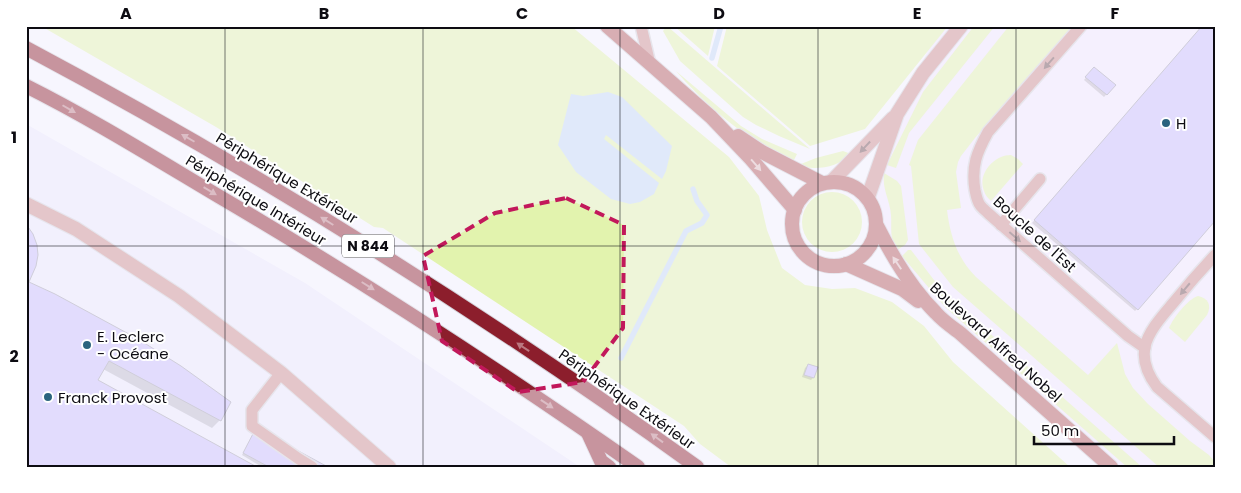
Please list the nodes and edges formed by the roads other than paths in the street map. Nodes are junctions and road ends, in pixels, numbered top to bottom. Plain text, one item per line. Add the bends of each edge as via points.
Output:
1 (607, 26) edge
2 (641, 26) edge
3 (961, 26) edge
4 (1081, 26) edge
5 (26, 48) edge
6 (650, 64) junction
7 (26, 86) edge
8 (897, 114) junction
9 (711, 117) junction
10 (1040, 179) dead end
11 (827, 182) junction
12 (868, 197) junction
13 (26, 204) edge
14 (795, 210) junction
15 (1001, 225) junction
16 (877, 226) junction
17 (1215, 255) edge
18 (846, 264) junction
19 (937, 315) junction
20 (1145, 348) junction
21 (281, 373) junction
22 (588, 432) junction
23 (1215, 437) edge
24 (312, 467) edge
25 (389, 467) edge
26 (609, 467) edge
27 (638, 467) edge
28 (696, 467) edge
29 (1112, 467) edge

1 - 6 main road
2 - 6 lane
3 - 8 street via 923,73
4 -> 15 lane, Boucle de l'Est via 988,132 979,148 973,177 979,204
28 -> 5 highway, Périphérique Extérieur / N 844 via 591,392 378,253 199,144
6 - 9 main road
7 -> 22 highway, Périphérique Intérieur / N 844 via 301,245 444,335
8 -> 11 street
8 - 12 street
9 - 11 main road via 752,147
9 -> 14 main road
10 - 15 lane
11 - 12 main road via 847,183
11 - 14 main road via 807,190
12 - 16 main road via 875,210
13 - 21 street via 76,230 179,296
14 - 18 main road via 792,232 807,257 823,265
15 -> 20 lane, Boucle de l'Est
16 - 18 main road via 874,241 865,253
19 -> 16 main road, Boulevard Alfred Nobel via 916,291
17 -> 20 lane via 1161,317 1148,336
18 - 19 main road via 902,289
19 - 29 main road, Boulevard Alfred Nobel
20 - 23 lane via 1146,369 1156,387
21 - 24 lane via 252,410 252,426
21 - 25 street
22 - 26 highway via 601,461
22 - 27 highway, Périphérique Intérieur / N 844

